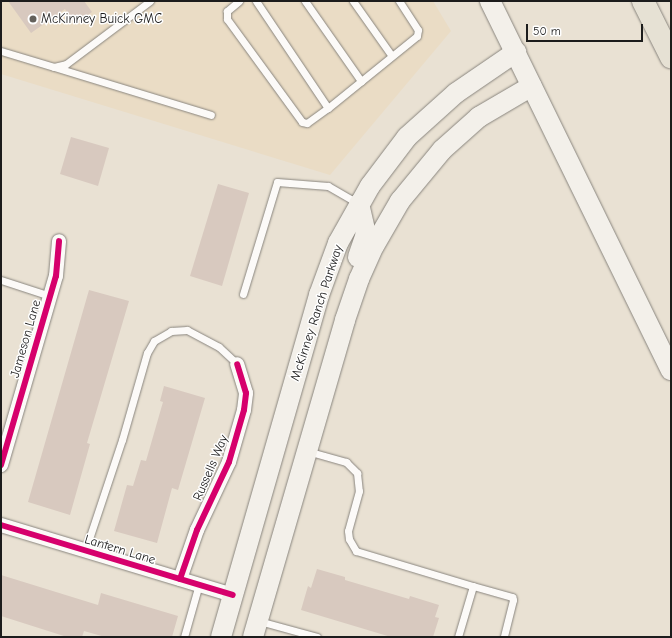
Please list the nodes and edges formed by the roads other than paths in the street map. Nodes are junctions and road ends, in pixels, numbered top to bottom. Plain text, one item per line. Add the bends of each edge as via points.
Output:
1 (150, 1) edge
2 (238, 1) edge
3 (256, 1) edge
4 (305, 1) edge
5 (353, 1) edge
6 (399, 1) edge
7 (490, 1) edge
8 (644, 1) edge
9 (1, 51) edge
10 (516, 52) junction
11 (392, 56) junction
12 (671, 57) edge
13 (54, 67) junction
14 (361, 81) junction
15 (532, 86) junction
16 (328, 108) junction
17 (211, 115) dead end
18 (359, 204) junction
19 (378, 239) junction
20 (60, 241) dead end
21 (1, 280) edge
22 (243, 294) dead end
23 (50, 296) junction
24 (352, 298) junction
25 (237, 364) joint
26 (671, 370) edge
27 (307, 451) junction
28 (1, 465) edge
29 (1, 524) edge
30 (85, 551) junction
31 (180, 579) junction
32 (199, 584) junction
33 (473, 586) junction
34 (233, 595) junction
35 (256, 629) edge
36 (184, 637) edge
37 (220, 637) edge
38 (317, 637) edge
39 (458, 637) edge
40 (504, 637) edge

1 - 13 lane via 66,64
2 - 16 lane via 227,11 227,19 302,122 307,123
3 - 16 lane
4 - 14 lane
5 - 11 lane
6 - 11 lane via 419,33
7 - 10 main road
8 - 12 highway
9 - 13 lane
10 - 15 main road
10 - 18 main road, McKinney Ranch Parkway via 456,94 421,124 393,153
11 - 14 lane
13 - 17 lane
14 - 16 lane
15 - 19 main road via 479,117 442,150 400,200
15 - 26 main road
18 - 19 lane
18 - 22 lane via 328,186 278,182
18 - 24 main road via 366,234 346,289
18 - 34 main road, McKinney Ranch Parkway via 338,243 324,281
19 - 24 main road
20 - 23 street, Jameson Lane
21 - 23 lane
23 - 28 street, Jameson Lane
24 - 27 main road
25 - 30 lane via 219,347 187,330 171,330 154,341 147,353
25 - 31 street, Russells Way via 246,393 244,410 229,462 197,530
27 - 33 lane via 346,462 357,473 359,491 348,531 349,539 356,551
27 - 35 main road
29 - 30 street, Lantern Lane
30 - 31 street, Lantern Lane
31 - 32 street, Lantern Lane
32 - 34 street, Lantern Lane
32 - 36 lane
33 - 39 lane
33 - 40 lane via 512,597 513,607
34 - 37 main road, McKinney Ranch Parkway
35 - 38 lane

